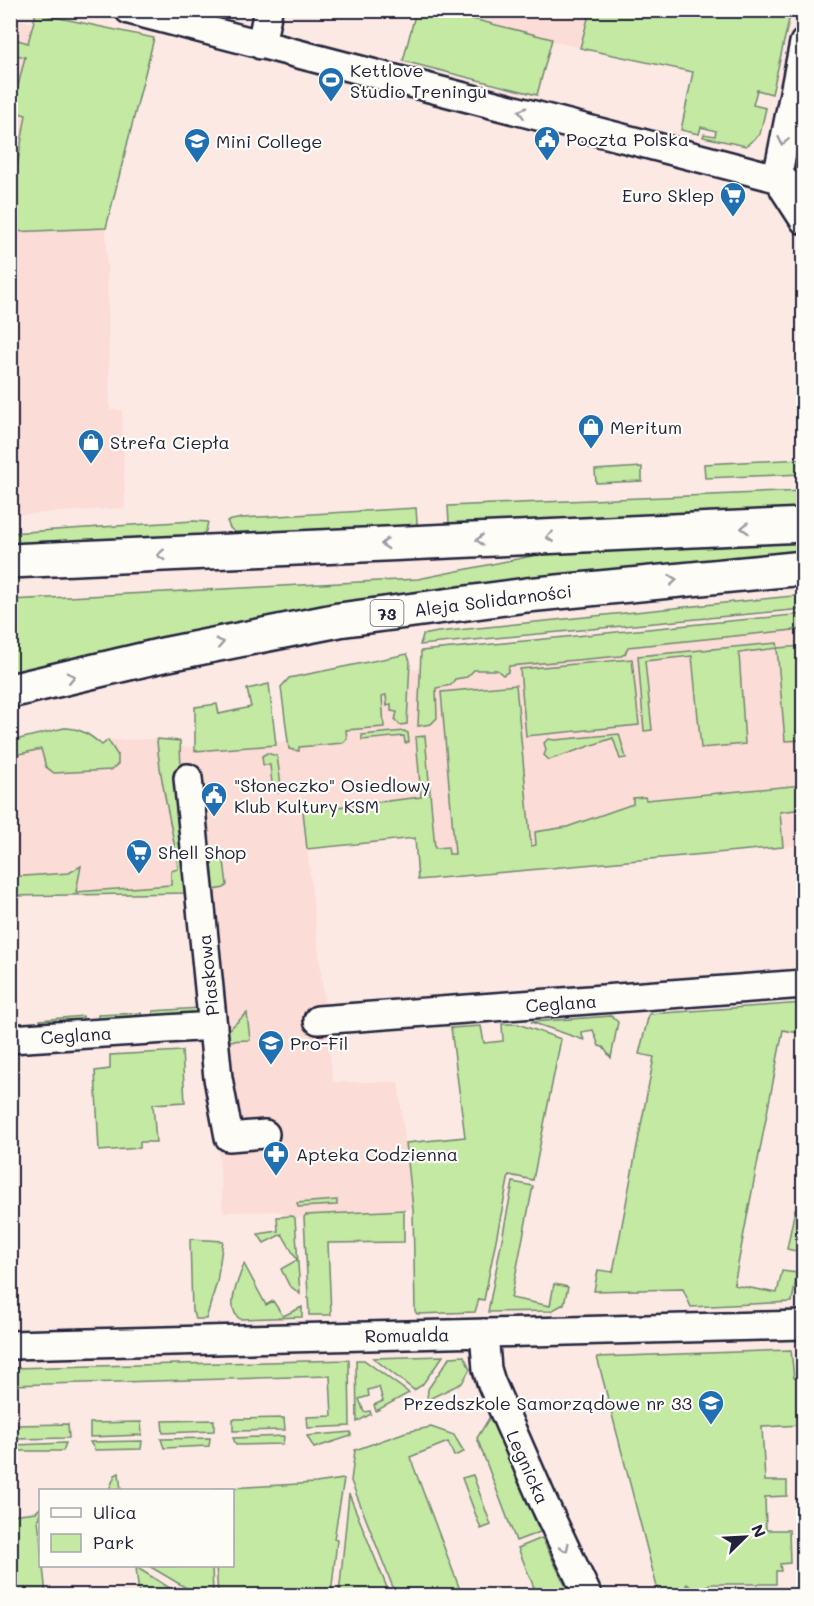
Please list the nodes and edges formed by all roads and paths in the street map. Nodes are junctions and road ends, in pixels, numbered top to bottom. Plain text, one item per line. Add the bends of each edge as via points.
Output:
1 (129, 10) edge
2 (268, 10) edge
3 (804, 43) edge
4 (261, 45) junction
5 (780, 179) junction
6 (804, 193) edge
7 (804, 220) edge
8 (804, 525) edge
9 (10, 561) edge
10 (804, 568) edge
11 (10, 691) edge
12 (188, 777) dead end
13 (804, 984) edge
14 (318, 1020) dead end
15 (213, 1026) junction
16 (10, 1039) edge
17 (265, 1134) dead end
18 (804, 1325) edge
19 (484, 1334) junction
20 (10, 1345) edge
21 (588, 1596) edge

1 - 4 street
2 - 4 street
3 -> 5 street via 780,152
5 -> 4 street
5 - 6 street
5 - 7 street
8 -> 9 main road
11 -> 10 main road, Aleja Solidarności / 73 via 262,634 379,614
12 - 15 street, Piaskowa
13 - 14 street, Ceglana
15 - 16 street, Ceglana
15 - 17 street, Piaskowa via 229,1137
18 - 19 street, Romualda
19 - 20 street, Romualda
19 -> 21 street, Legnicka via 487,1369

